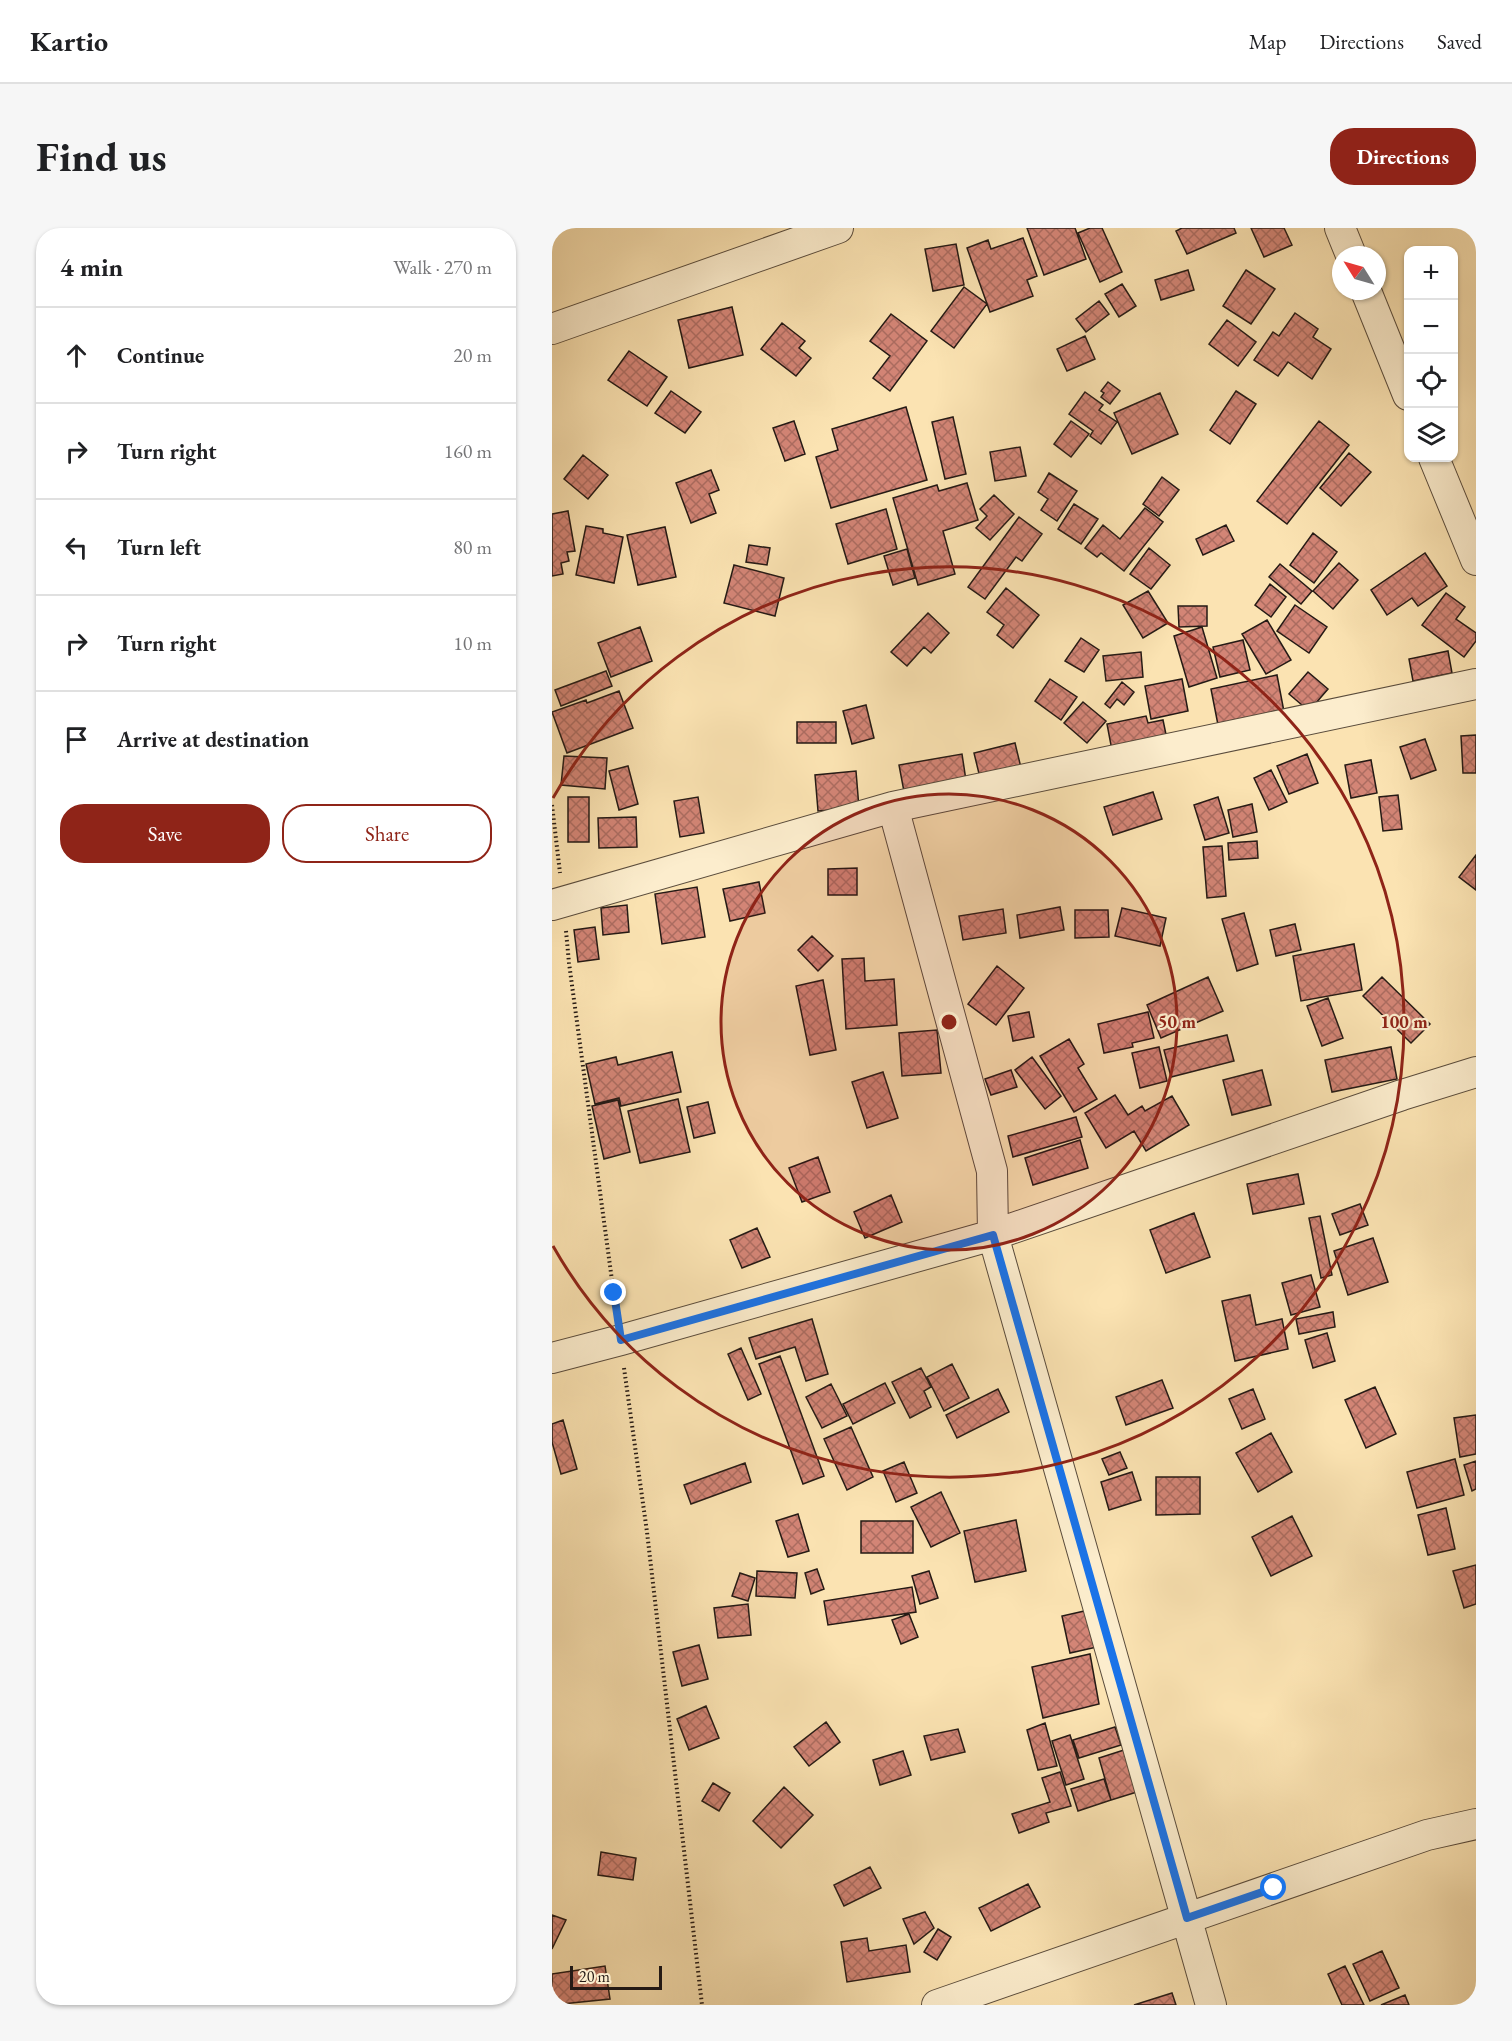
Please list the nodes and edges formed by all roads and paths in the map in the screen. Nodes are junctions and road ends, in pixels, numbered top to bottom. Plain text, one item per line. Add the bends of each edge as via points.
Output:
1 (838, 228) edge
2 (1340, 228) edge
3 (1347, 246) edge
4 (1370, 300) edge
5 (552, 329) edge
6 (1404, 385) edge
7 (1436, 462) edge
8 (1476, 560) edge
9 (1476, 684) edge
10 (552, 805) edge
11 (893, 807) junction
12 (558, 904) edge
13 (1476, 1072) edge
14 (993, 1235) junction
15 (621, 1340) junction
16 (552, 1358) edge
17 (1476, 1824) edge
18 (1187, 1918) junction
19 (702, 2005) edge
20 (937, 2005) edge
21 (1211, 2005) edge

1 - 5 street
2 - 3 street
4 - 6 street
7 - 8 street
9 - 11 street
10 - 12 path
11 - 12 street
11 - 14 street via 992,1171
12 - 15 path
13 - 14 street
14 - 15 street
14 - 18 street
15 - 16 street
15 - 19 path
17 - 18 street via 1427,1835
18 - 20 street
18 - 21 street

